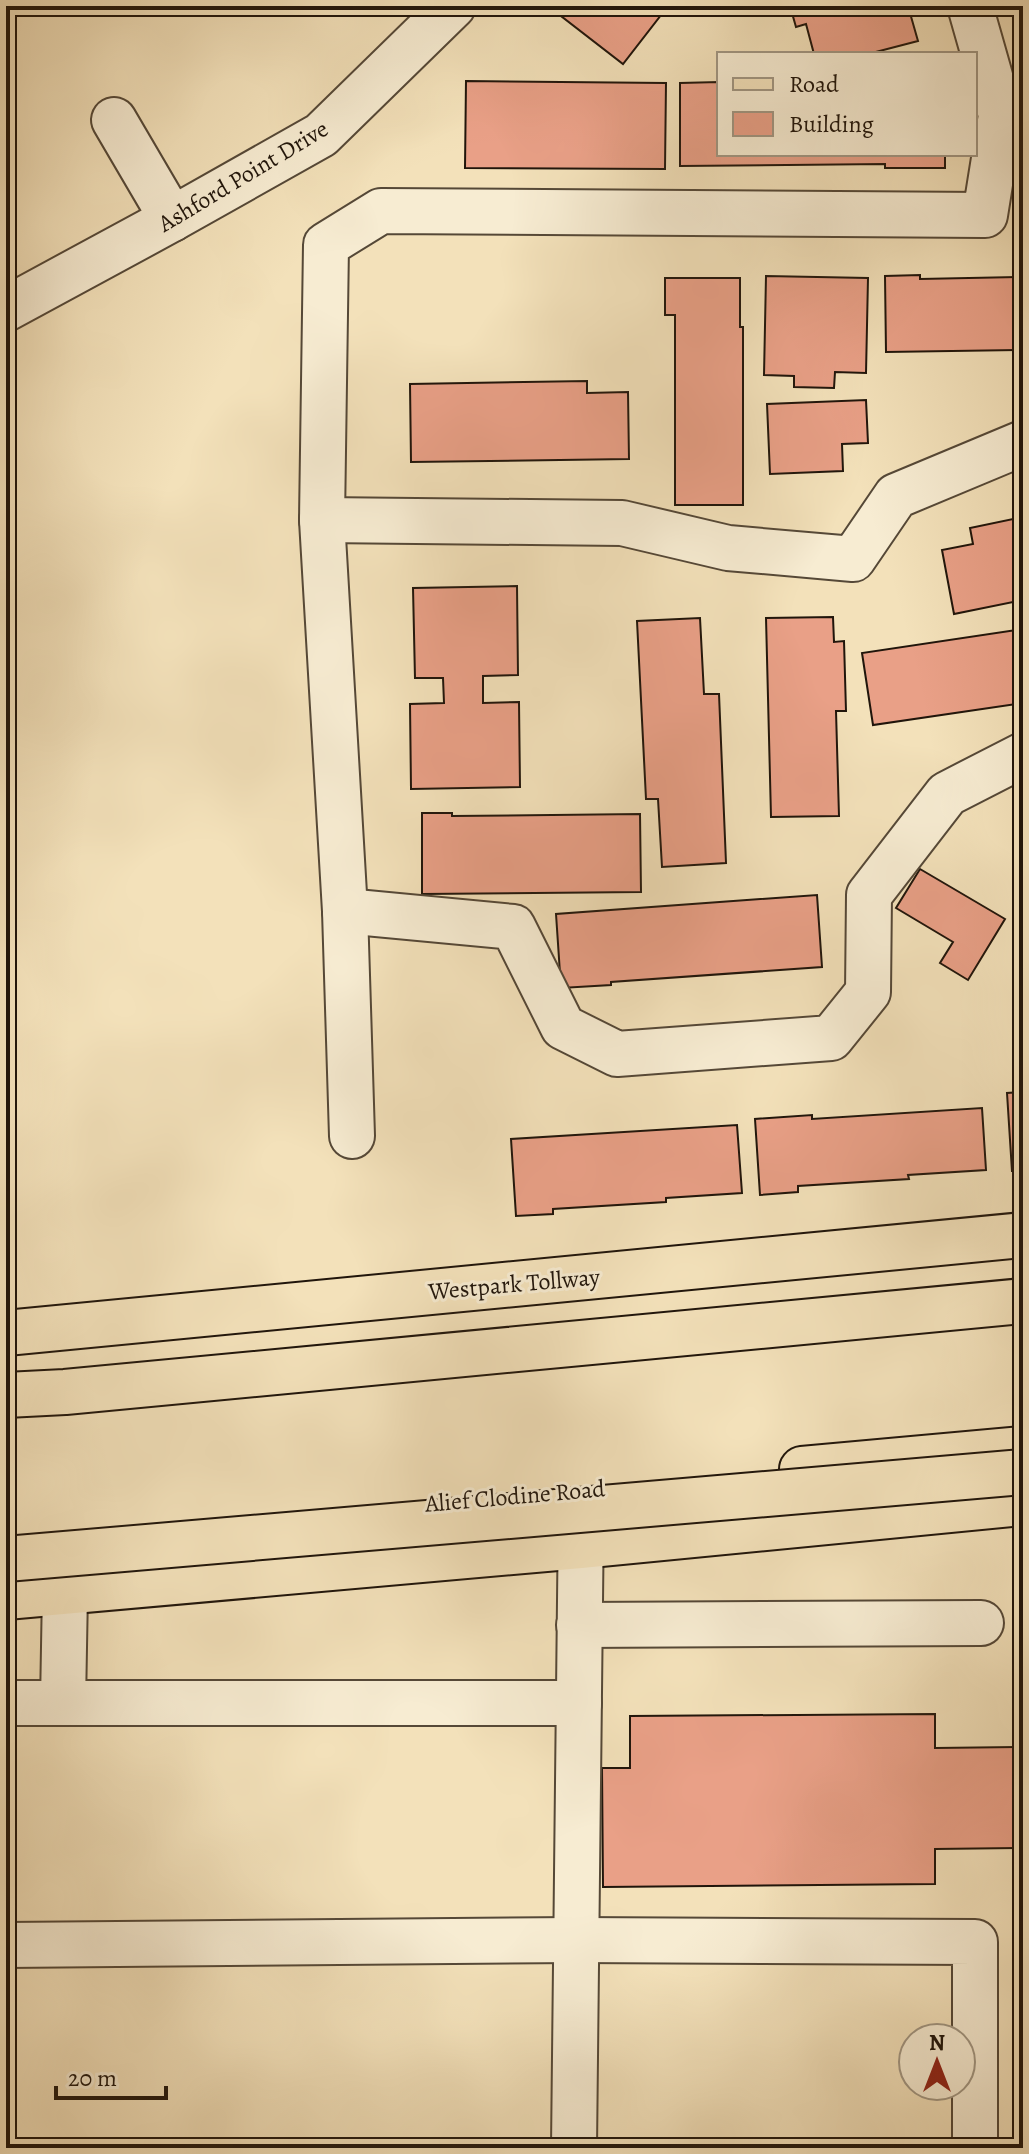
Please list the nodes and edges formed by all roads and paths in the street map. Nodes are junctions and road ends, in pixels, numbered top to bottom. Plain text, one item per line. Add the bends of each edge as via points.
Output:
1 (453, 6) edge
2 (970, 6) edge
3 (114, 120) dead end
4 (172, 219) junction
5 (6, 309) edge
6 (1023, 443) edge
7 (322, 520) junction
8 (1023, 755) edge
9 (345, 911) junction
10 (352, 1136) dead end
11 (1023, 1235) edge
12 (1023, 1301) edge
13 (6, 1333) edge
14 (6, 1395) edge
15 (1023, 1449) edge
16 (1023, 1472) edge
17 (581, 1490) junction
18 (1023, 1503) edge
19 (6, 1541) edge
20 (580, 1546) junction
21 (6, 1559) edge
22 (65, 1591) junction
23 (6, 1597) edge
24 (981, 1623) dead end
25 (579, 1625) junction
26 (6, 1703) edge
27 (63, 1703) junction
28 (579, 1703) junction
29 (576, 1940) junction
30 (6, 1945) edge
31 (574, 2148) edge
32 (975, 2148) edge

1 - 4 street, Ashford Point Drive via 321,135
2 - 7 street via 1001,115 985,215 381,211 326,245
3 - 4 street
4 - 5 street, Ashford Point Drive
6 - 7 street via 896,496 853,559 728,548 622,523
7 - 9 street
8 - 9 street via 947,794 869,895 868,992 831,1038 617,1054 563,1027 513,927
9 - 10 street
11 - 13 main road, Westpark Tollway
12 - 14 main road
15 - 17 main road, Alief Clodine Road
16 - 21 main road, bridge
17 - 19 main road, Alief Clodine Road
17 - 20 street
18 - 20 main road
20 - 22 main road
20 - 25 street
22 - 23 main road
22 - 27 street
24 - 25 street
25 - 28 street
26 - 27 street
27 - 28 street
28 - 29 street
29 - 30 street
29 - 31 street
29 - 32 street via 975,1942

